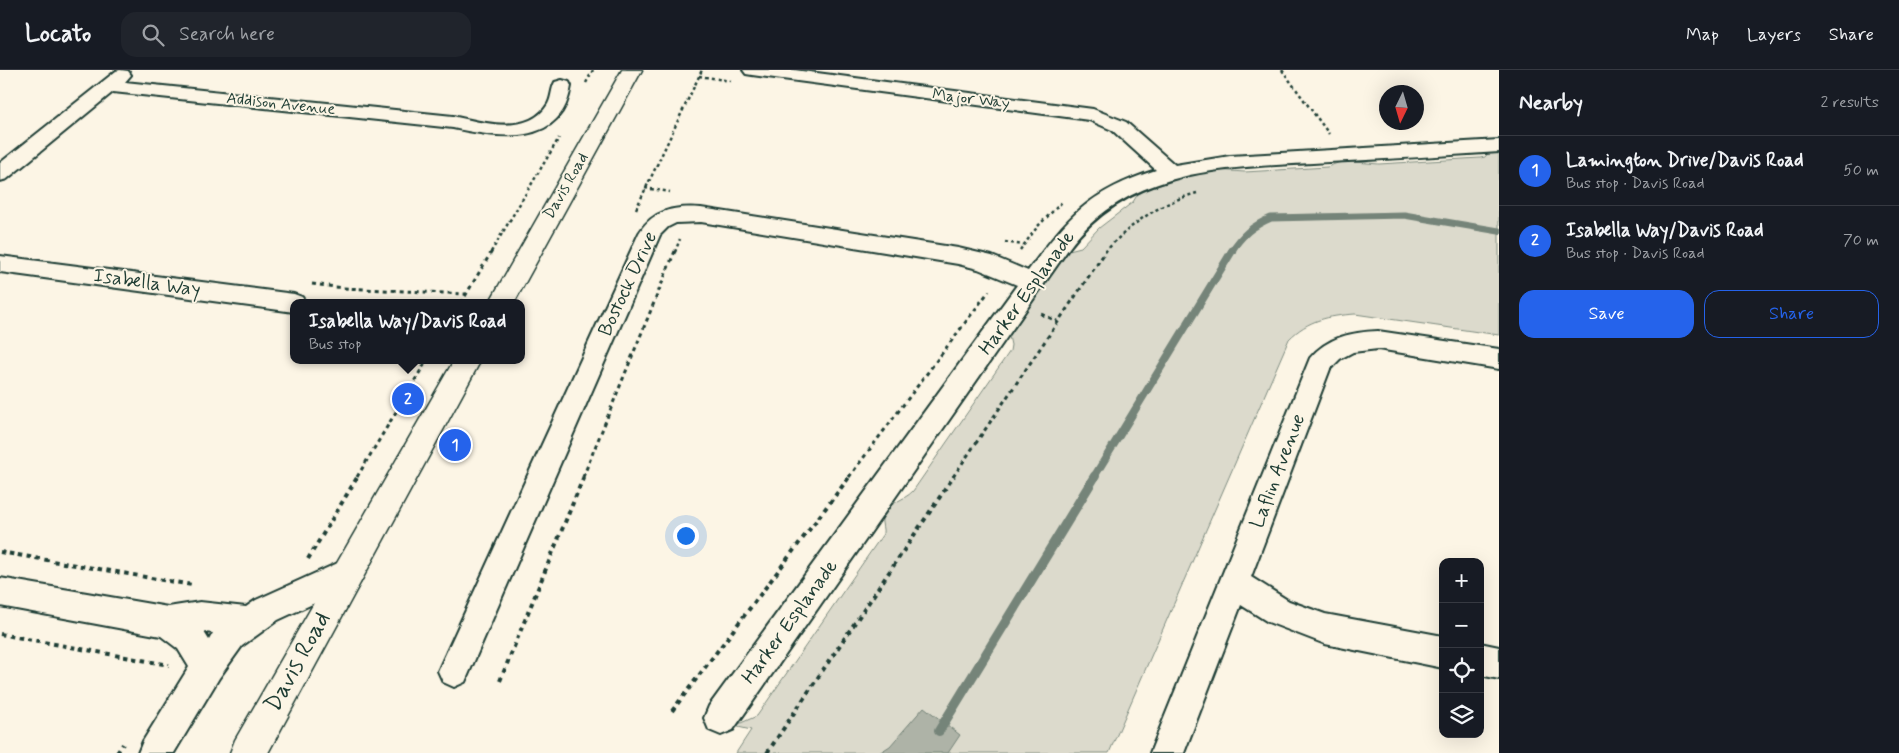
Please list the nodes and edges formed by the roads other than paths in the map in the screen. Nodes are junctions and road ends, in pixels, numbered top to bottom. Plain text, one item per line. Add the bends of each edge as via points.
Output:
1 (128, 70) edge
2 (632, 70) edge
3 (752, 70) edge
4 (567, 78) edge
5 (109, 86) junction
6 (1499, 146) edge
7 (1170, 172) junction
8 (0, 174) edge
9 (0, 264) edge
10 (1032, 282) junction
11 (502, 299) edge
12 (290, 302) edge
13 (1499, 359) edge
14 (466, 364) edge
15 (349, 572) junction
16 (1235, 584) junction
17 (0, 592) edge
18 (168, 622) junction
19 (248, 622) junction
20 (1439, 651) edge
21 (1484, 660) edge
22 (1499, 663) edge
23 (208, 667) junction
24 (454, 671) dead end
25 (721, 718) dead end
26 (155, 753) edge
27 (248, 753) edge
28 (1167, 753) edge

1 - 5 street
2 - 11 main road, Davis Road
3 - 7 street, Major Way via 1093,115 1119,126
4 - 5 street, Addison Avenue via 551,114 529,127 502,131 453,122
5 - 8 street
6 - 7 street, Harker Esplanade via 1230,162
7 - 10 street, Harker Esplanade via 1128,188 1084,218
9 - 12 street, Isabella Way
10 - 24 street, Bostock Drive via 984,262 958,256 701,215 677,215 658,222 646,242
10 - 25 street, Harker Esplanade
13 - 16 street, Laflin Avenue via 1378,340 1359,340 1327,354 1319,365
14 - 15 main road, Davis Road
15 - 19 street, Davis Road
15 - 27 main road, Davis Road
16 - 20 street via 1279,612 1325,629
16 - 28 street, Laflin Avenue
17 - 18 street
18 - 19 street via 200,617
18 - 23 street via 188,638
19 - 23 street, Davis Road via 231,635
21 - 22 street
23 - 26 street, Davis Road

